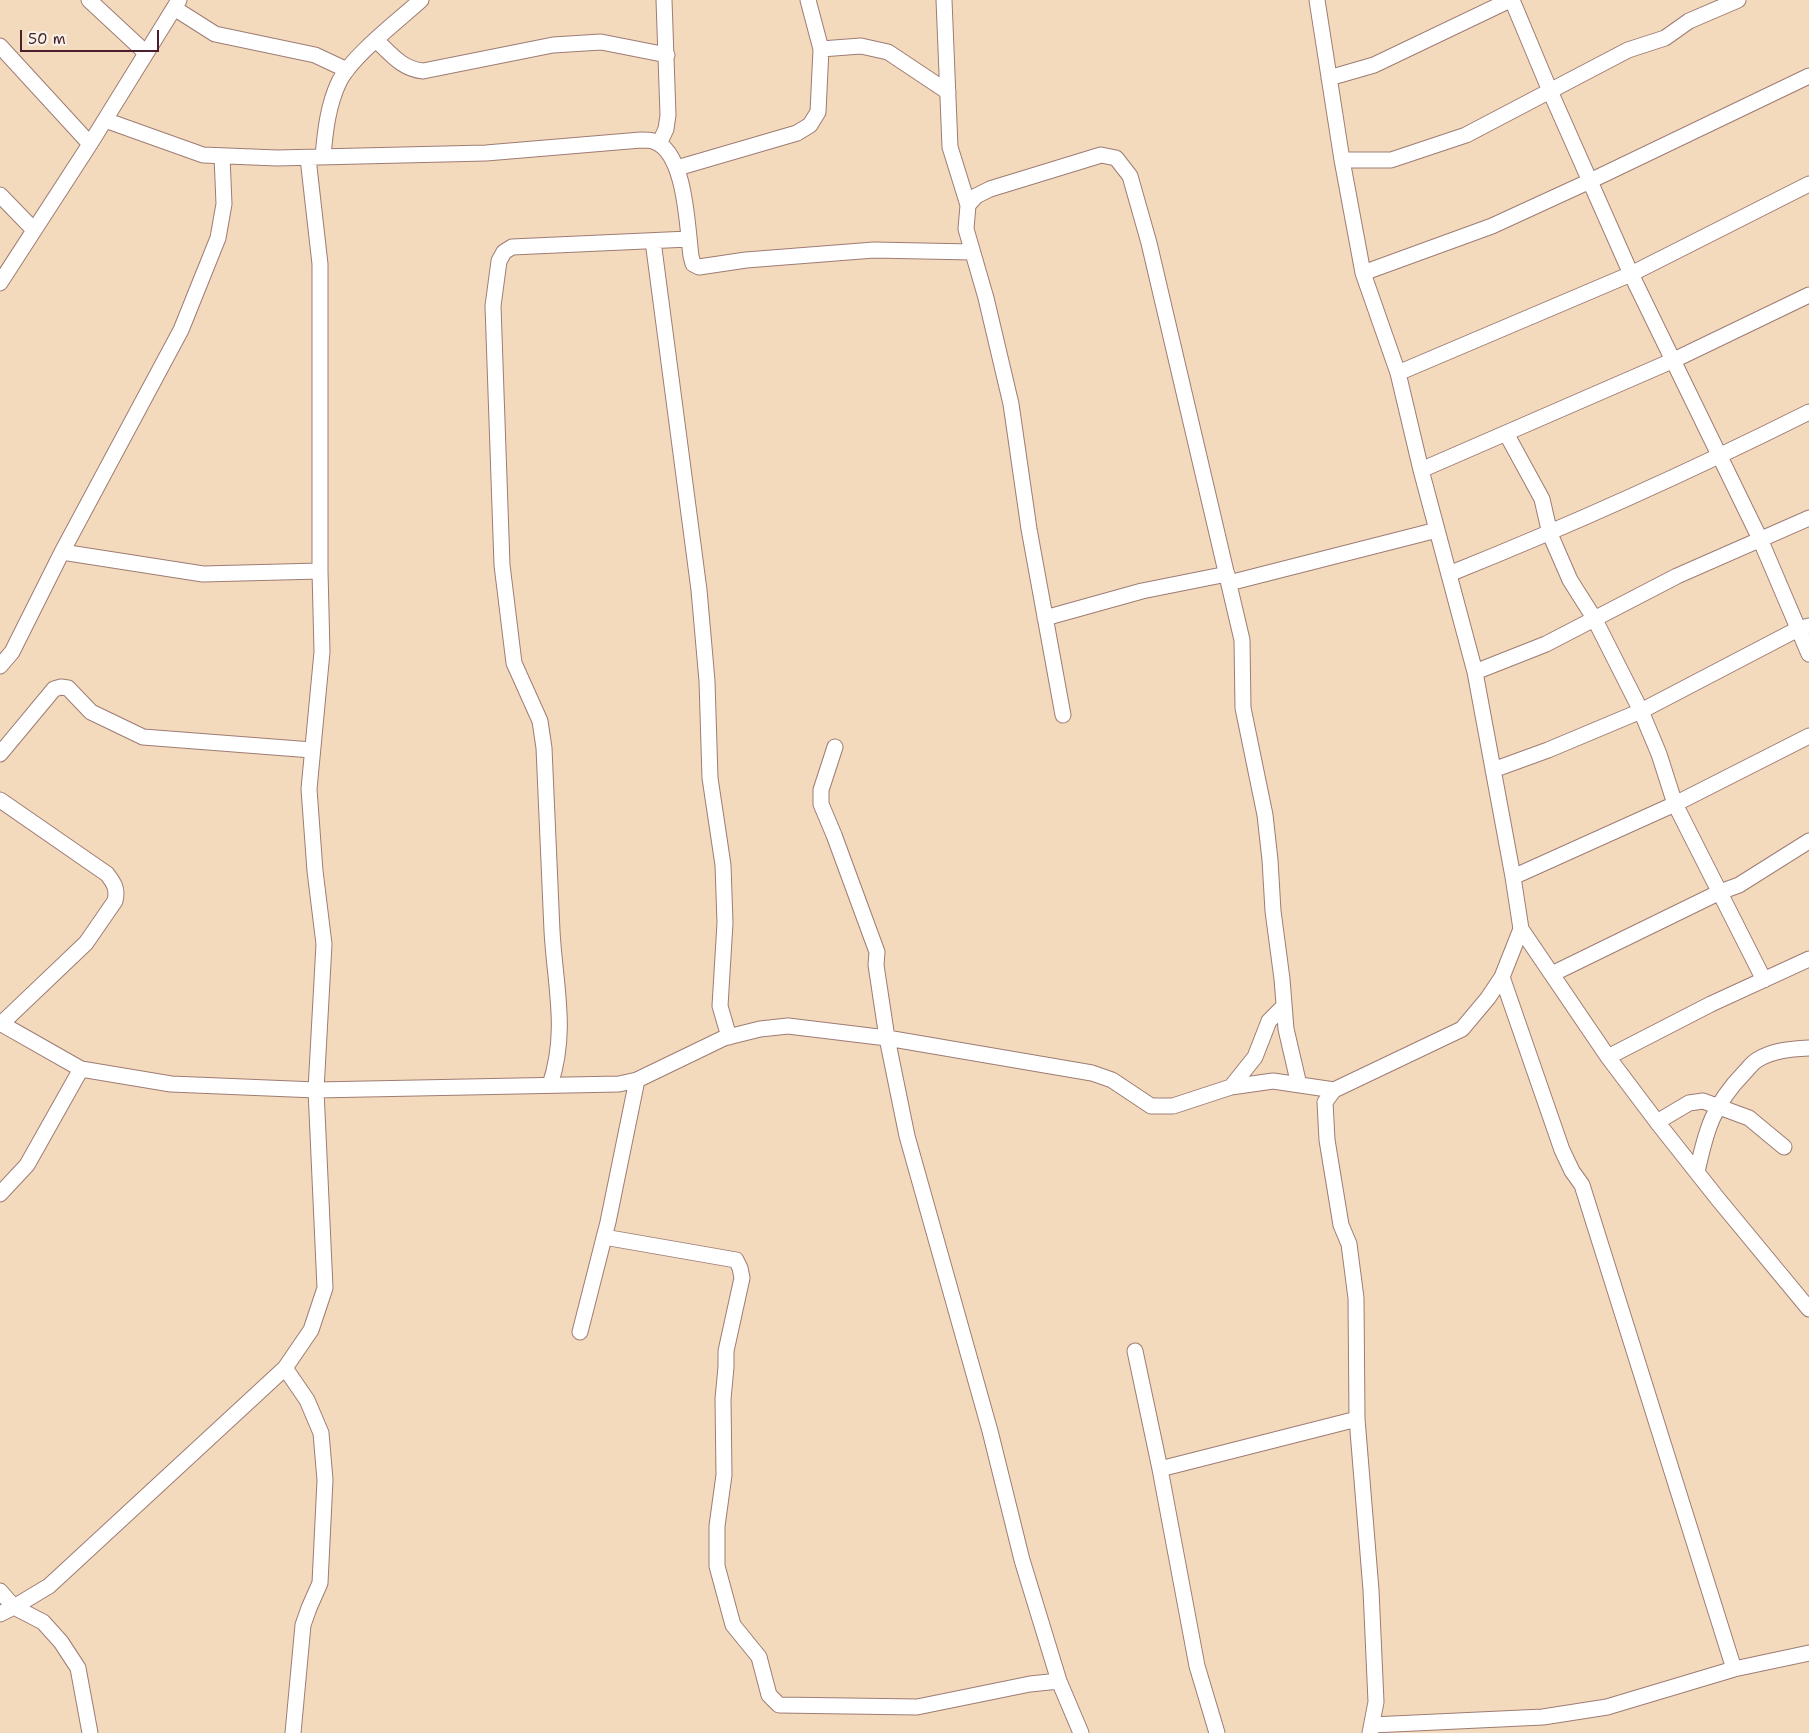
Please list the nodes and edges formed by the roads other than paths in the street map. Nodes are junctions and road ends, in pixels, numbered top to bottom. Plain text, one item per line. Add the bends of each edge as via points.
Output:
1 (89, 0) edge
2 (421, 0) edge
3 (664, 0) edge
4 (808, 0) edge
5 (944, 0) edge
6 (1317, 0) edge
7 (1511, 0) edge
8 (1738, 0) edge
9 (176, 4) edge
10 (376, 40) junction
11 (0, 46) edge
12 (821, 49) junction
13 (146, 53) junction
14 (667, 55) junction
15 (346, 70) junction
16 (1809, 76) edge
17 (1329, 78) junction
18 (1550, 91) junction
19 (948, 92) junction
20 (105, 120) junction
21 (90, 144) junction
22 (658, 144) junction
23 (222, 156) junction
24 (316, 157) junction
25 (1342, 160) junction
26 (677, 168) junction
27 (1590, 182) junction
28 (1809, 184) edge
29 (0, 195) edge
30 (968, 205) junction
31 (34, 230) junction
32 (689, 239) junction
33 (653, 242) junction
34 (972, 252) junction
35 (1363, 273) junction
36 (1631, 274) junction
37 (0, 283) edge
38 (1809, 295) edge
39 (1674, 360) junction
40 (1398, 373) junction
41 (1809, 412) edge
42 (1506, 434) junction
43 (1719, 457) junction
44 (1422, 470) junction
45 (1809, 518) edge
46 (1437, 530) junction
47 (1550, 534) junction
48 (1760, 539) junction
49 (62, 552) junction
50 (320, 571) junction
51 (1449, 574) junction
52 (1228, 579) junction
53 (1045, 618) junction
54 (1594, 618) junction
55 (1803, 627) edge
56 (1809, 654) edge
57 (0, 665) edge
58 (1475, 672) junction
59 (1641, 711) junction
60 (1062, 715) dead end
61 (1809, 736) edge
62 (835, 747) dead end
63 (312, 750) junction
64 (0, 754) edge
65 (1493, 770) junction
66 (0, 800) edge
67 (1675, 804) junction
68 (1809, 841) edge
69 (1513, 877) junction
70 (1720, 892) junction
71 (1521, 929) junction
72 (1809, 959) edge
73 (1552, 974) junction
74 (1502, 977) junction
75 (1764, 980) junction
76 (1284, 1006) junction
77 (1, 1023) edge
78 (729, 1037) junction
79 (887, 1038) junction
80 (1809, 1048) edge
81 (1608, 1057) junction
82 (81, 1069) junction
83 (637, 1080) junction
84 (550, 1085) junction
85 (1299, 1085) junction
86 (1230, 1087) junction
87 (316, 1090) junction
88 (1334, 1090) junction
89 (1718, 1105) junction
90 (1657, 1122) junction
91 (1784, 1147) dead end
92 (1698, 1172) junction
93 (0, 1194) edge
94 (604, 1237) junction
95 (1809, 1309) edge
96 (580, 1332) dead end
97 (1135, 1351) dead end
98 (285, 1368) junction
99 (1357, 1419) junction
100 (1160, 1470) junction
101 (0, 1591) edge
102 (7, 1610) edge
103 (1809, 1653) edge
104 (1734, 1669) junction
105 (1059, 1681) junction
106 (1371, 1729) edge
107 (90, 1733) edge
108 (292, 1733) edge
109 (1080, 1733) edge
110 (1217, 1733) edge

1 - 13 street
2 - 10 street
3 - 14 street
4 - 12 street
5 - 19 street
6 - 17 street
7 - 17 street via 1374,65
7 - 18 street
8 - 18 street via 1689,21 1665,38 1628,50
9 - 13 street
9 - 15 street via 215,34 315,55
10 - 14 street via 400,63 412,70 423,71 553,45 582,43 601,42
10 - 15 street
11 - 21 street
12 - 19 street via 862,46 888,52
12 - 26 street via 818,112 810,125 797,133
13 - 20 street
14 - 22 street via 668,115 666,129
15 - 24 street via 339,82
16 - 27 street
17 - 25 street
18 - 25 street via 1466,135 1391,160
18 - 27 street
19 - 30 street via 950,147
20 - 21 street
20 - 23 street via 203,155
21 - 31 street
22 - 24 street via 641,140 486,153
22 - 26 street via 666,150
23 - 24 street
23 - 49 street via 224,204 218,238 181,330
24 - 50 street via 320,264
25 - 35 street
26 - 32 street
27 - 35 street via 1492,226
27 - 36 street
28 - 36 street
29 - 31 street
30 - 34 street via 966,229
30 - 52 street via 976,196 990,189 1101,155 1116,158 1130,176 1149,243
31 - 37 street
32 - 33 street
32 - 34 street via 693,264 699,267 874,250
33 - 78 street via 699,590 707,681 710,778 723,865 725,923 720,1006
33 - 84 street via 512,248 504,252 500,261 493,306 502,564 514,663 540,721 544,748 552,933 560,1012 560,1048
34 - 53 street via 1011,404
35 - 40 street
36 - 39 street
36 - 40 street
38 - 39 street
39 - 42 street
39 - 43 street
40 - 44 street
41 - 43 street
42 - 44 street
42 - 47 street via 1542,499
43 - 47 street
43 - 48 street
44 - 46 street
45 - 48 street
46 - 51 street
46 - 52 street
47 - 51 street
47 - 54 street via 1570,580
48 - 54 street
48 - 55 street
49 - 50 street via 202,574
49 - 57 street via 12,652
50 - 63 street via 322,652
51 - 58 street
52 - 53 street via 1142,591
52 - 76 street via 1242,640 1243,708 1265,815
53 - 60 street
54 - 58 street via 1546,644
54 - 59 street
55 - 56 street
55 - 59 street
58 - 65 street
59 - 65 street
59 - 67 street
61 - 67 street
62 - 79 street via 821,790 821,804 877,952
63 - 64 street via 143,737 91,712 68,688 61,687 54,690
63 - 87 street via 310,789 315,871 324,944
65 - 69 street
66 - 77 street via 107,874 117,893 116,901 86,943
67 - 69 street
67 - 70 street
68 - 70 street via 1739,885
69 - 71 street
70 - 73 street
70 - 75 street
71 - 73 street
71 - 74 street
72 - 75 street
73 - 81 street
74 - 88 street via 1462,1028
74 - 104 street via 1562,1150 1582,1185
75 - 81 street
76 - 85 street via 1286,1030
76 - 86 street via 1269,1021 1255,1056
77 - 82 street
78 - 79 street via 788,1026
78 - 83 street
79 - 86 street via 1092,1073 1112,1080 1151,1106 1173,1106
79 - 105 street via 907,1136 990,1431 1022,1560
80 - 89 street via 1781,1050 1756,1060
81 - 90 street
82 - 87 street via 171,1084
82 - 93 street via 27,1165
83 - 84 street via 619,1084
83 - 94 street
84 - 87 street
85 - 86 street via 1273,1081
85 - 88 street
87 - 98 street via 325,1288 311,1330
88 - 99 street via 1325,1102 1327,1140 1341,1225 1349,1244 1356,1298
89 - 90 street via 1703,1101 1689,1103
89 - 91 street via 1749,1118
89 - 92 street via 1704,1138
90 - 92 street
92 - 95 street
94 - 96 street
94 - 105 street via 736,1260 740,1268 742,1278 726,1351 724,1475 717,1526 717,1566 733,1626 758,1657 774,1702 779,1705 917,1707
97 - 100 street
98 - 102 street via 49,1586
98 - 108 street via 307,1400 322,1433 325,1480 320,1583 303,1625
99 - 100 street
99 - 106 street via 1371,1590 1376,1702
100 - 110 street via 1197,1666
101 - 102 street
102 - 107 street via 42,1622 62,1642 78,1668
103 - 104 street
104 - 106 street via 1607,1707 1552,1716
105 - 109 street

